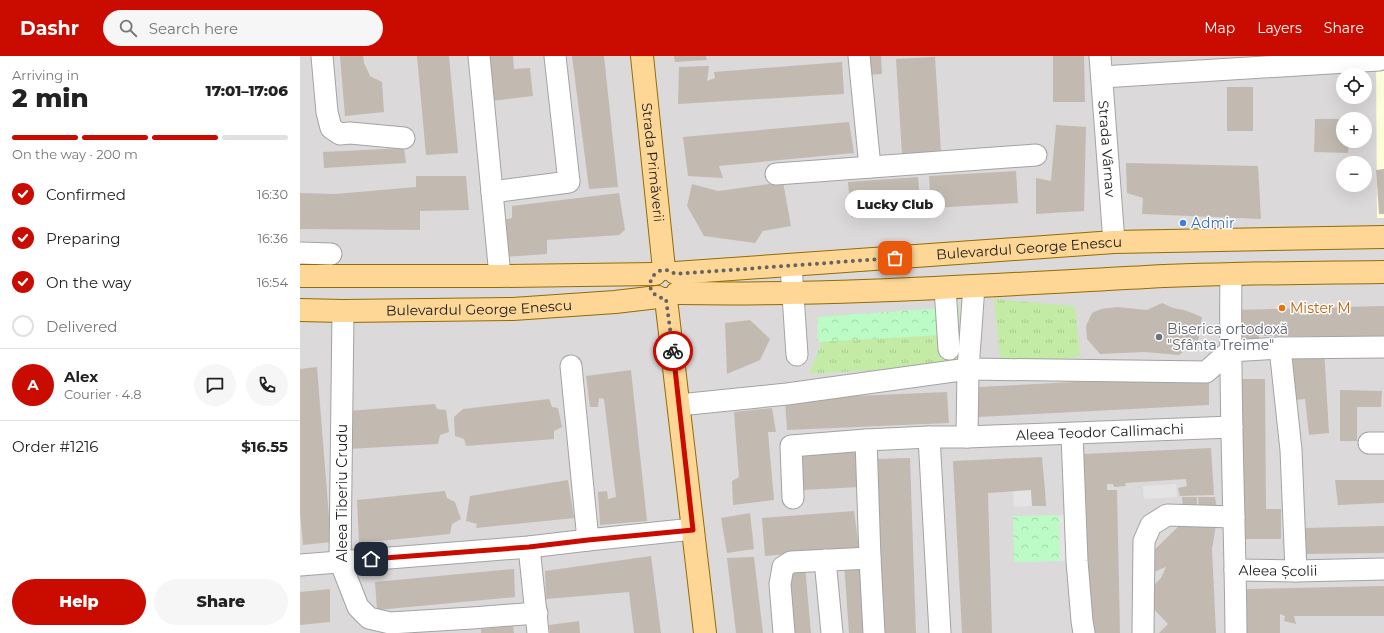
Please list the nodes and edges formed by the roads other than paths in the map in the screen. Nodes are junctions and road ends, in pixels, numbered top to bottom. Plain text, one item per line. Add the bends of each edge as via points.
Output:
1 (322, 56) edge
2 (479, 56) edge
3 (555, 56) edge
4 (642, 56) edge
5 (859, 56) edge
6 (1100, 56) edge
7 (1379, 60) dead end
8 (1102, 77) junction
9 (404, 138) dead end
10 (1036, 155) dead end
11 (870, 167) junction
12 (776, 174) dead end
13 (492, 192) junction
14 (1384, 237) edge
15 (1114, 242) junction
16 (300, 253) edge
17 (331, 254) dead end
18 (790, 265) junction
19 (1384, 272) edge
20 (1231, 274) junction
21 (300, 276) edge
22 (500, 276) junction
23 (666, 284) junction
24 (974, 286) junction
25 (946, 288) junction
26 (793, 292) junction
27 (300, 310) edge
28 (343, 311) junction
29 (1384, 347) edge
30 (1280, 348) junction
31 (949, 349) dead end
32 (1230, 351) junction
33 (797, 355) dead end
34 (571, 366) dead end
35 (968, 369) junction
36 (679, 405) junction
37 (1232, 427) junction
38 (1072, 434) junction
39 (929, 437) junction
40 (967, 437) junction
41 (866, 440) junction
42 (793, 498) dead end
43 (1234, 517) junction
44 (693, 530) junction
45 (588, 540) junction
46 (529, 547) junction
47 (870, 558) junction
48 (825, 560) junction
49 (340, 561) junction
50 (300, 565) edge
51 (1384, 569) edge
52 (1235, 570) junction
53 (1296, 571) junction
54 (537, 623) edge
55 (473, 626) edge
56 (705, 633) edge
57 (784, 633) edge
58 (832, 633) edge
59 (874, 633) edge
60 (940, 633) edge
61 (1084, 633) edge
62 (1143, 633) edge
63 (1236, 633) edge

1 - 9 street via 331,128 340,134
2 - 13 street
3 - 13 street via 569,182
4 - 23 main road, Strada Primăverii
5 - 11 street
6 - 8 street, Strada Vârnav
7 - 8 street
8 - 15 street, Strada Vârnav
10 - 11 street
11 - 12 street
13 - 22 street
14 - 15 main road, Bulevardul George Enescu
15 - 18 main road, Bulevardul George Enescu
16 - 17 street
18 - 23 main road, Bulevardul George Enescu
18 - 26 street
19 - 20 main road, Bulevardul George Enescu
20 - 24 main road, Bulevardul George Enescu
20 - 32 street
21 - 22 main road, Bulevardul George Enescu
22 - 23 main road, Bulevardul George Enescu
23 - 26 main road, Bulevardul George Enescu via 740,294
23 - 28 main road, Bulevardul George Enescu via 615,302 513,309
23 - 36 main road, Strada Primăverii
24 - 25 main road, Bulevardul George Enescu
24 - 35 street
25 - 26 main road, Bulevardul George Enescu
25 - 31 street
26 - 33 street
27 - 28 main road, Bulevardul George Enescu
28 - 49 street, Aleea Tiberiu Crudu
29 - 30 street
30 - 32 street
30 - 53 street via 1291,450
32 - 35 street via 1206,372
32 - 37 street
34 - 45 street
35 - 36 street via 787,394
35 - 40 street
36 - 44 main road, Strada Primăverii
37 - 38 street, Aleea Teodor Callimachi
37 - 43 street
38 - 40 street, Aleea Teodor Callimachi
38 - 61 street
39 - 40 street, Aleea Teodor Callimachi
39 - 41 street, Aleea Teodor Callimachi
39 - 60 street
41 - 42 street, Aleea Teodor Callimachi via 791,446
41 - 47 street
43 - 52 street
43 - 62 street via 1167,515 1151,525 1144,540
44 - 45 street
44 - 56 main road, Strada Primăverii
45 - 46 street
46 - 49 street
46 - 54 street, Aleea Tiberiu Crudu
47 - 48 street
47 - 59 street
48 - 57 street via 791,562 783,567 780,584
48 - 58 street
49 - 50 street
49 - 55 street, Aleea Tiberiu Crudu via 358,607 370,618 390,623
51 - 53 street, Aleea Școlii
52 - 53 street, Aleea Școlii
52 - 63 street, Aleea Școlii
54 - 55 street, Aleea Tiberiu Crudu

